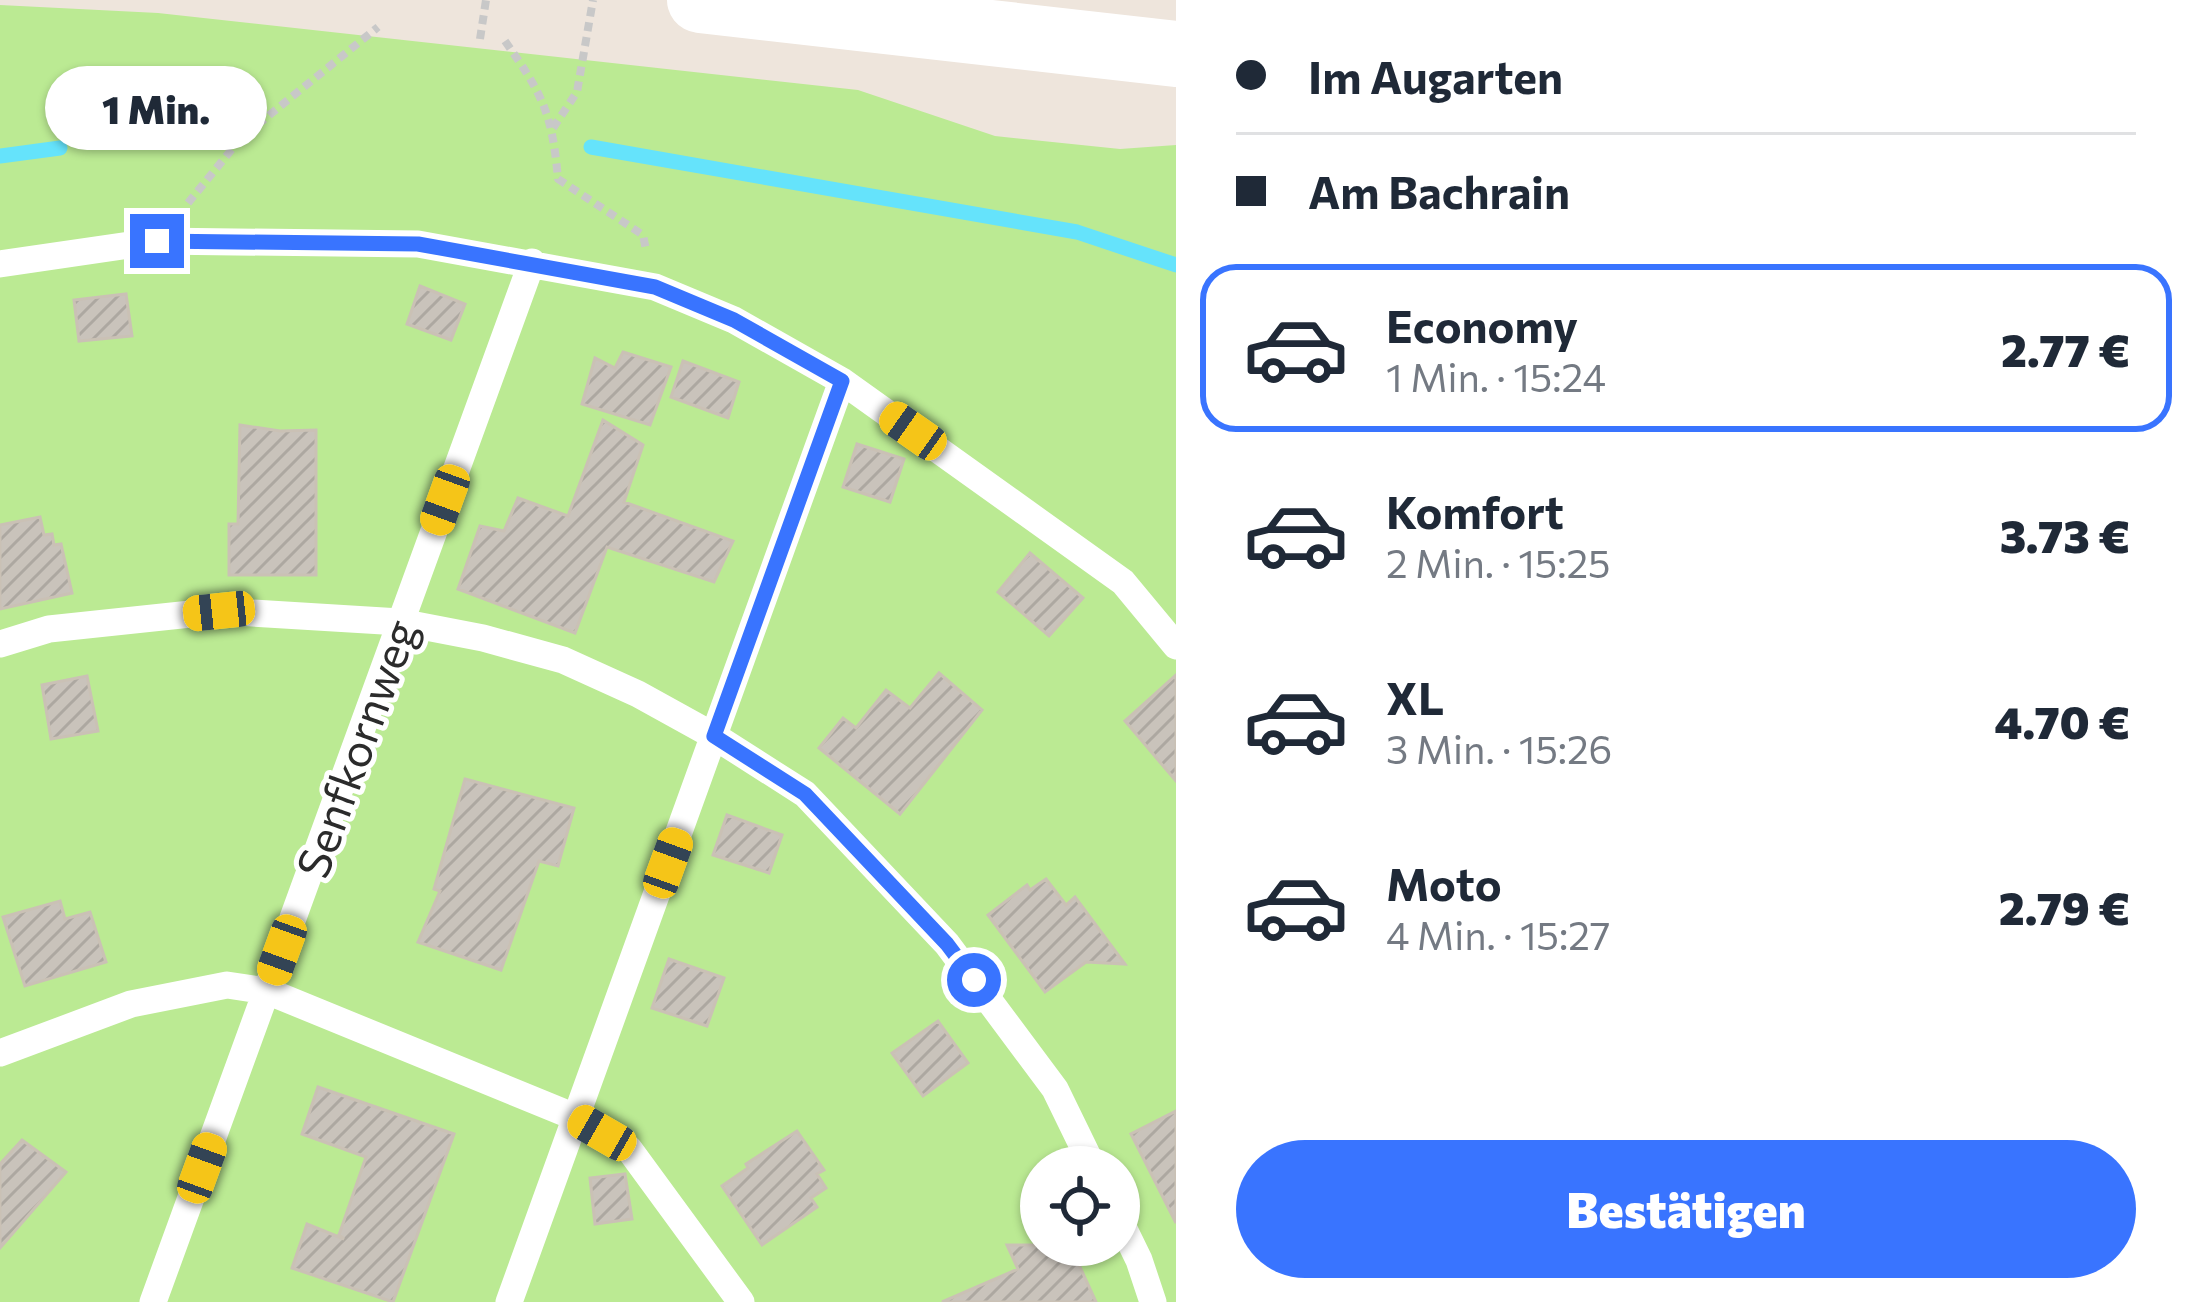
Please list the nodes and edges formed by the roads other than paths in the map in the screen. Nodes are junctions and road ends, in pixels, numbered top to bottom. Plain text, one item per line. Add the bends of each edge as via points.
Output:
1 (700, 0) edge
2 (1176, 54) edge
3 (532, 262) junction
4 (0, 264) edge
5 (842, 381) junction
6 (400, 622) junction
7 (0, 644) edge
8 (1176, 646) edge
9 (714, 736) junction
10 (267, 991) junction
11 (0, 1053) edge
12 (575, 1117) junction
13 (1083, 1146) edge
14 (1139, 1266) edge
15 (153, 1302) edge
16 (509, 1302) edge
17 (741, 1302) edge
18 (1154, 1302) edge

1 - 2 street
3 - 4 lane via 418,244 157,241
3 - 5 lane via 655,287
3 - 6 lane, Senfkornweg
5 - 8 lane via 1123,582
5 - 9 lane
6 - 7 lane via 219,611 49,629
6 - 9 lane via 563,660
6 - 10 lane, Senfkornweg
9 - 12 lane
9 - 13 lane via 805,794 947,944 1055,1089
10 - 11 lane via 227,985 131,1004
10 - 12 lane
10 - 15 lane, Senfkornweg
12 - 16 lane
12 - 17 lane via 629,1149
14 - 18 lane

